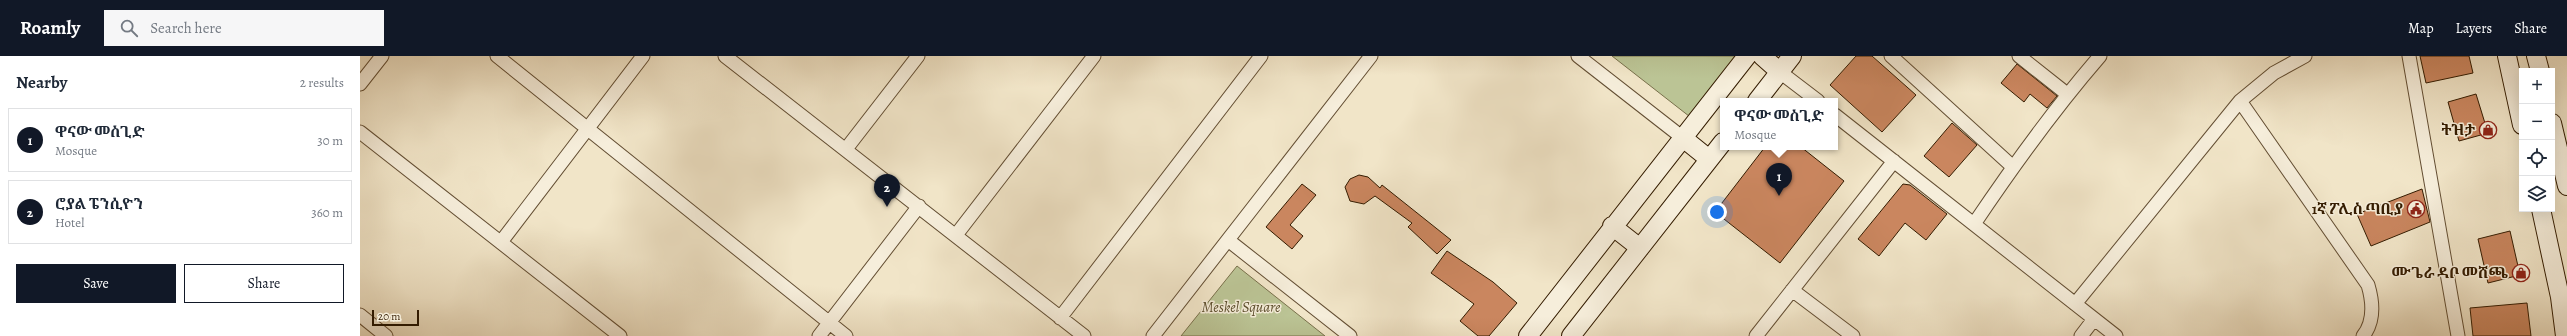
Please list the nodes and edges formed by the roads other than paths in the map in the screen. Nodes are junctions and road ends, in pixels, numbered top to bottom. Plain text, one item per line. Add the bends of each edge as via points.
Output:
1 (382, 56) edge
2 (497, 56) edge
3 (644, 56) edge
4 (725, 56) edge
5 (918, 56) edge
6 (1094, 56) edge
7 (1261, 56) edge
8 (1371, 56) edge
9 (1578, 56) edge
10 (1747, 56) edge
11 (1762, 56) edge
12 (1792, 56) edge
13 (1891, 56) edge
14 (2019, 56) edge
15 (2100, 56) edge
16 (2305, 56) edge
17 (2409, 56) edge
18 (2507, 56) edge
19 (2536, 56) edge
20 (742, 61) edge
21 (2539, 68) edge
22 (1780, 72) junction
23 (360, 84) edge
24 (2067, 94) junction
25 (1758, 98) edge
26 (1814, 98) edge
27 (2240, 101) junction
28 (2519, 111) edge
29 (1838, 116) edge
30 (586, 129) junction
31 (360, 132) edge
32 (2555, 136) edge
33 (1684, 138) junction
34 (1720, 146) edge
35 (846, 149) junction
36 (1709, 159) junction
37 (1894, 161) junction
38 (2013, 167) junction
39 (2567, 186) edge
40 (919, 206) junction
41 (2542, 212) edge
42 (1974, 224) junction
43 (1612, 226) junction
44 (956, 235) junction
45 (1228, 240) junction
46 (500, 242) junction
47 (1640, 248) junction
48 (1792, 290) junction
49 (2075, 304) junction
50 (360, 315) edge
51 (1060, 318) junction
52 (2094, 319) junction
53 (828, 323) junction
54 (386, 336) edge
55 (620, 336) edge
56 (818, 336) edge
57 (846, 336) edge
58 (1084, 336) edge
59 (1153, 336) edge
60 (1350, 336) edge
61 (1528, 336) edge
62 (1571, 336) edge
63 (1756, 336) edge
64 (1853, 336) edge
65 (2081, 336) edge
66 (2116, 336) edge
67 (2363, 336) edge
68 (2458, 336) edge
69 (2565, 336) edge

1 - 23 street
2 - 30 street
3 - 30 street
4 - 20 street
5 - 35 street
6 - 44 street
7 - 51 street
8 - 45 street
9 - 33 street
10 - 33 street
11 - 22 street
12 - 22 street
13 - 38 street
14 - 24 street
15 - 24 street
16 - 27 street via 2274,73
17 - 68 street
18 - 28 street
19 - 21 street
20 - 35 street
22 - 25 street
22 - 26 street
24 - 38 street
27 - 49 street
27 - 67 street via 2368,285 2374,303 2369,329
29 - 37 street
30 - 46 street
30 - 53 street
31 - 46 street
32 - 39 street
33 - 36 street
33 - 43 street
34 - 36 street
35 - 40 street
36 - 47 street
37 - 42 street
37 - 48 street
38 - 42 street
40 - 44 street
40 - 53 street
41 - 69 street via 2560,297
42 - 49 street
43 - 47 street
43 - 61 street
44 - 51 street
45 - 59 street
45 - 60 street
46 - 55 street
47 - 62 street
48 - 63 street
48 - 64 street
49 - 52 street
50 - 54 street
51 - 58 street
52 - 65 street
52 - 66 street
53 - 56 street
53 - 57 street

